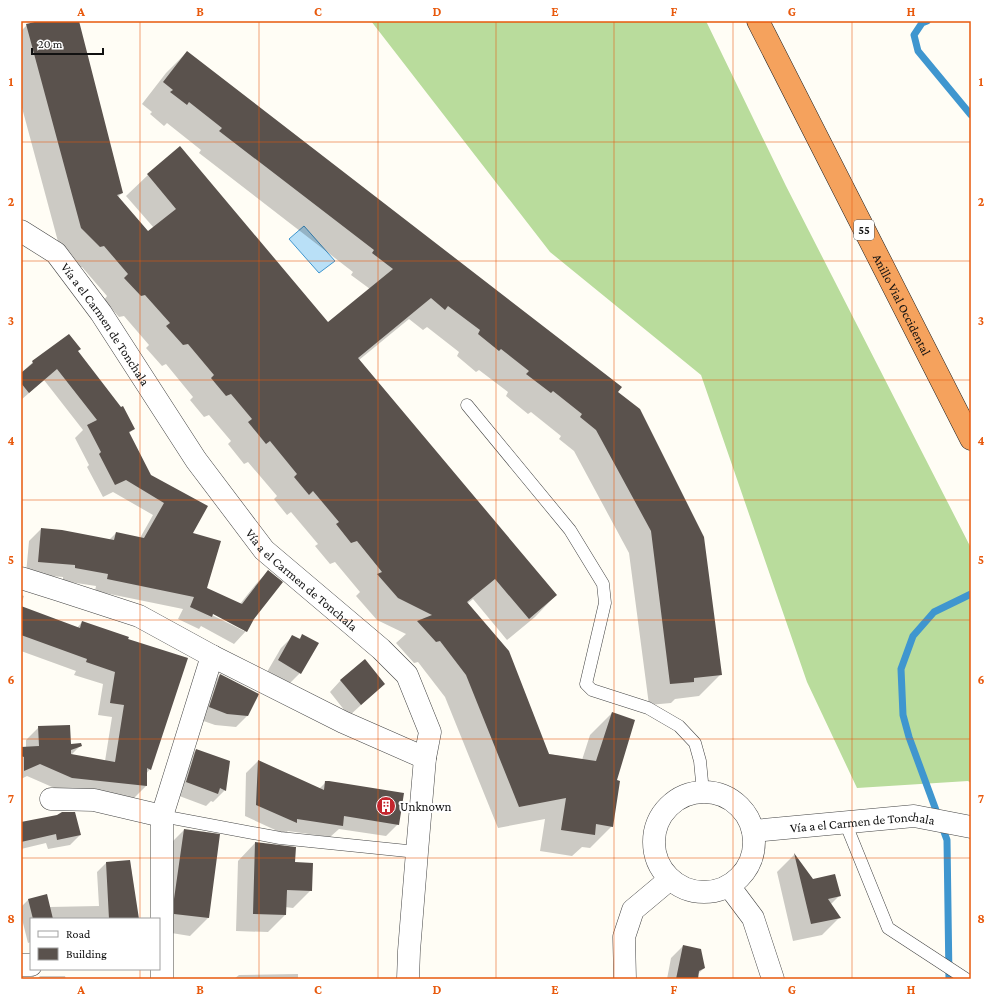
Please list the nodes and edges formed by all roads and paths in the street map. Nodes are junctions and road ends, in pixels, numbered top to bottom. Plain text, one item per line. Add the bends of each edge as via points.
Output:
1 (758, 21) edge
2 (21, 231) edge
3 (467, 405) dead end
4 (971, 439) edge
5 (21, 578) edge
6 (212, 656) junction
7 (425, 758) junction
8 (703, 792) junction
9 (51, 799) dead end
10 (162, 816) junction
11 (845, 822) junction
12 (971, 827) edge
13 (753, 831) junction
14 (417, 852) junction
15 (670, 879) junction
16 (729, 886) junction
17 (161, 938) edge
18 (162, 979) edge
19 (408, 979) edge
20 (625, 979) edge
21 (773, 979) edge
22 (966, 979) edge

1 - 4 highway, Anillo Vial Occidental / 55
2 - 7 street, Vía a el Carmen de Tonchala via 56,253 101,313 196,460 264,550 381,648 406,674 430,732
3 - 8 lane via 570,530 603,584 605,603 586,684 592,690 648,708 679,726 695,743 700,761
5 - 6 street via 139,616
6 - 7 street via 343,722
6 - 10 street
7 - 14 street, Vía a el Carmen de Tonchala
8 - 13 street via 716,793 740,807
8 - 15 street via 686,795 671,803 660,816 654,832 654,849 659,866
9 - 10 street via 94,800
10 - 14 lane via 280,838
10 - 17 street
11 - 12 street, Vía a el Carmen de Tonchala via 914,816
11 - 13 street, Vía a el Carmen de Tonchala
11 - 22 lane via 888,928
13 - 16 street via 754,844 750,863
14 - 19 street, Vía a el Carmen de Tonchala
15 - 16 street via 683,888 698,892 714,892
15 - 20 street via 633,910 624,937
16 - 21 street via 753,918
17 - 18 street

